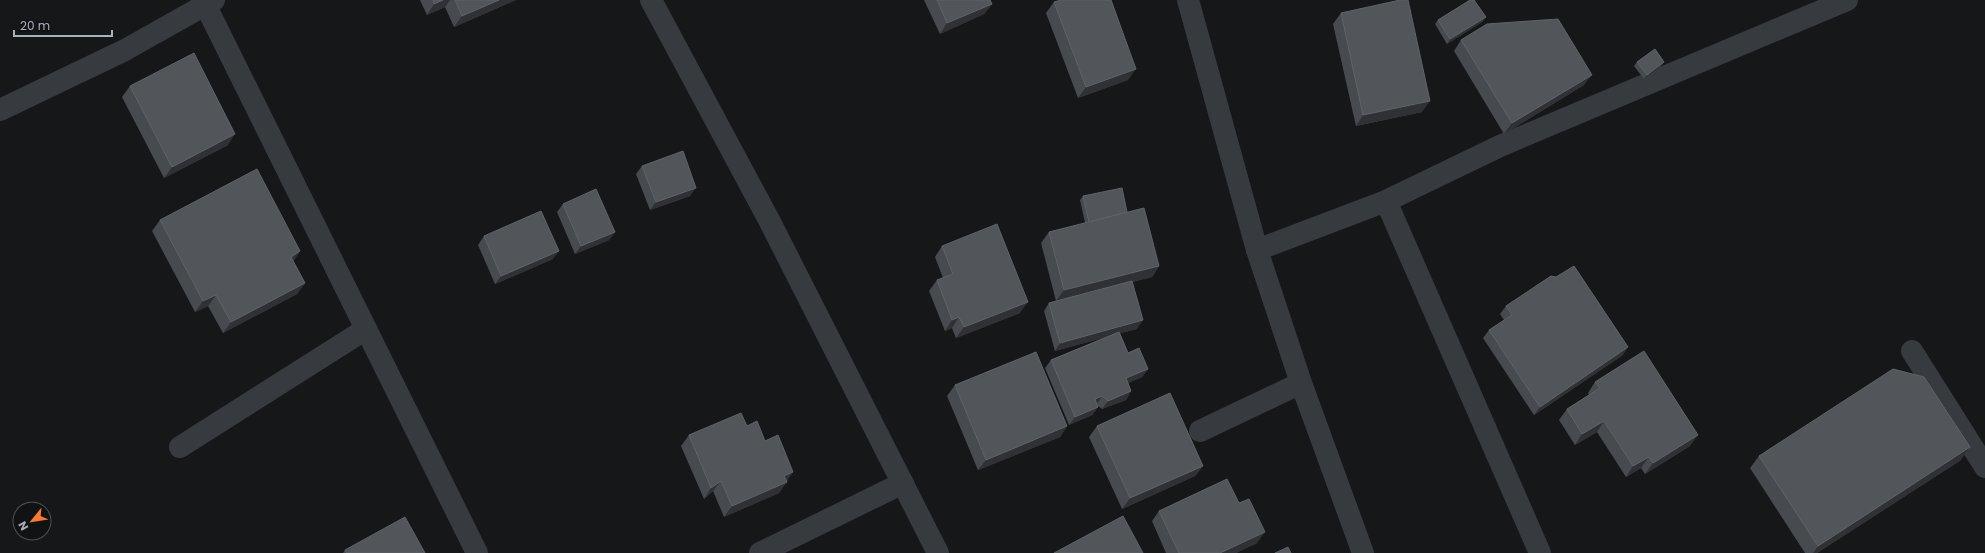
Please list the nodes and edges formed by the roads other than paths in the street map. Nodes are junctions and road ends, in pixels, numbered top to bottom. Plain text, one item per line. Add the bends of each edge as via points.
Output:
1 (651, 0) edge
2 (1188, 0) edge
3 (1847, 0) edge
4 (209, 2) edge
5 (0, 110) edge
6 (1386, 201) junction
7 (1257, 250) junction
8 (366, 328) junction
9 (1912, 351) dead end
10 (1301, 383) junction
11 (1200, 431) dead end
12 (180, 447) dead end
13 (1985, 468) edge
14 (903, 483) junction
15 (478, 553) edge
16 (760, 553) edge
17 (938, 553) edge
18 (1363, 553) edge
19 (1540, 553) edge

1 - 14 street via 769,220
2 - 7 street
3 - 6 street via 1500,146
4 - 5 street via 125,50
4 - 8 street
6 - 7 street
6 - 19 street
7 - 10 street
8 - 12 street
8 - 15 street
9 - 13 street
10 - 11 street
10 - 18 street
14 - 16 street
14 - 17 street

